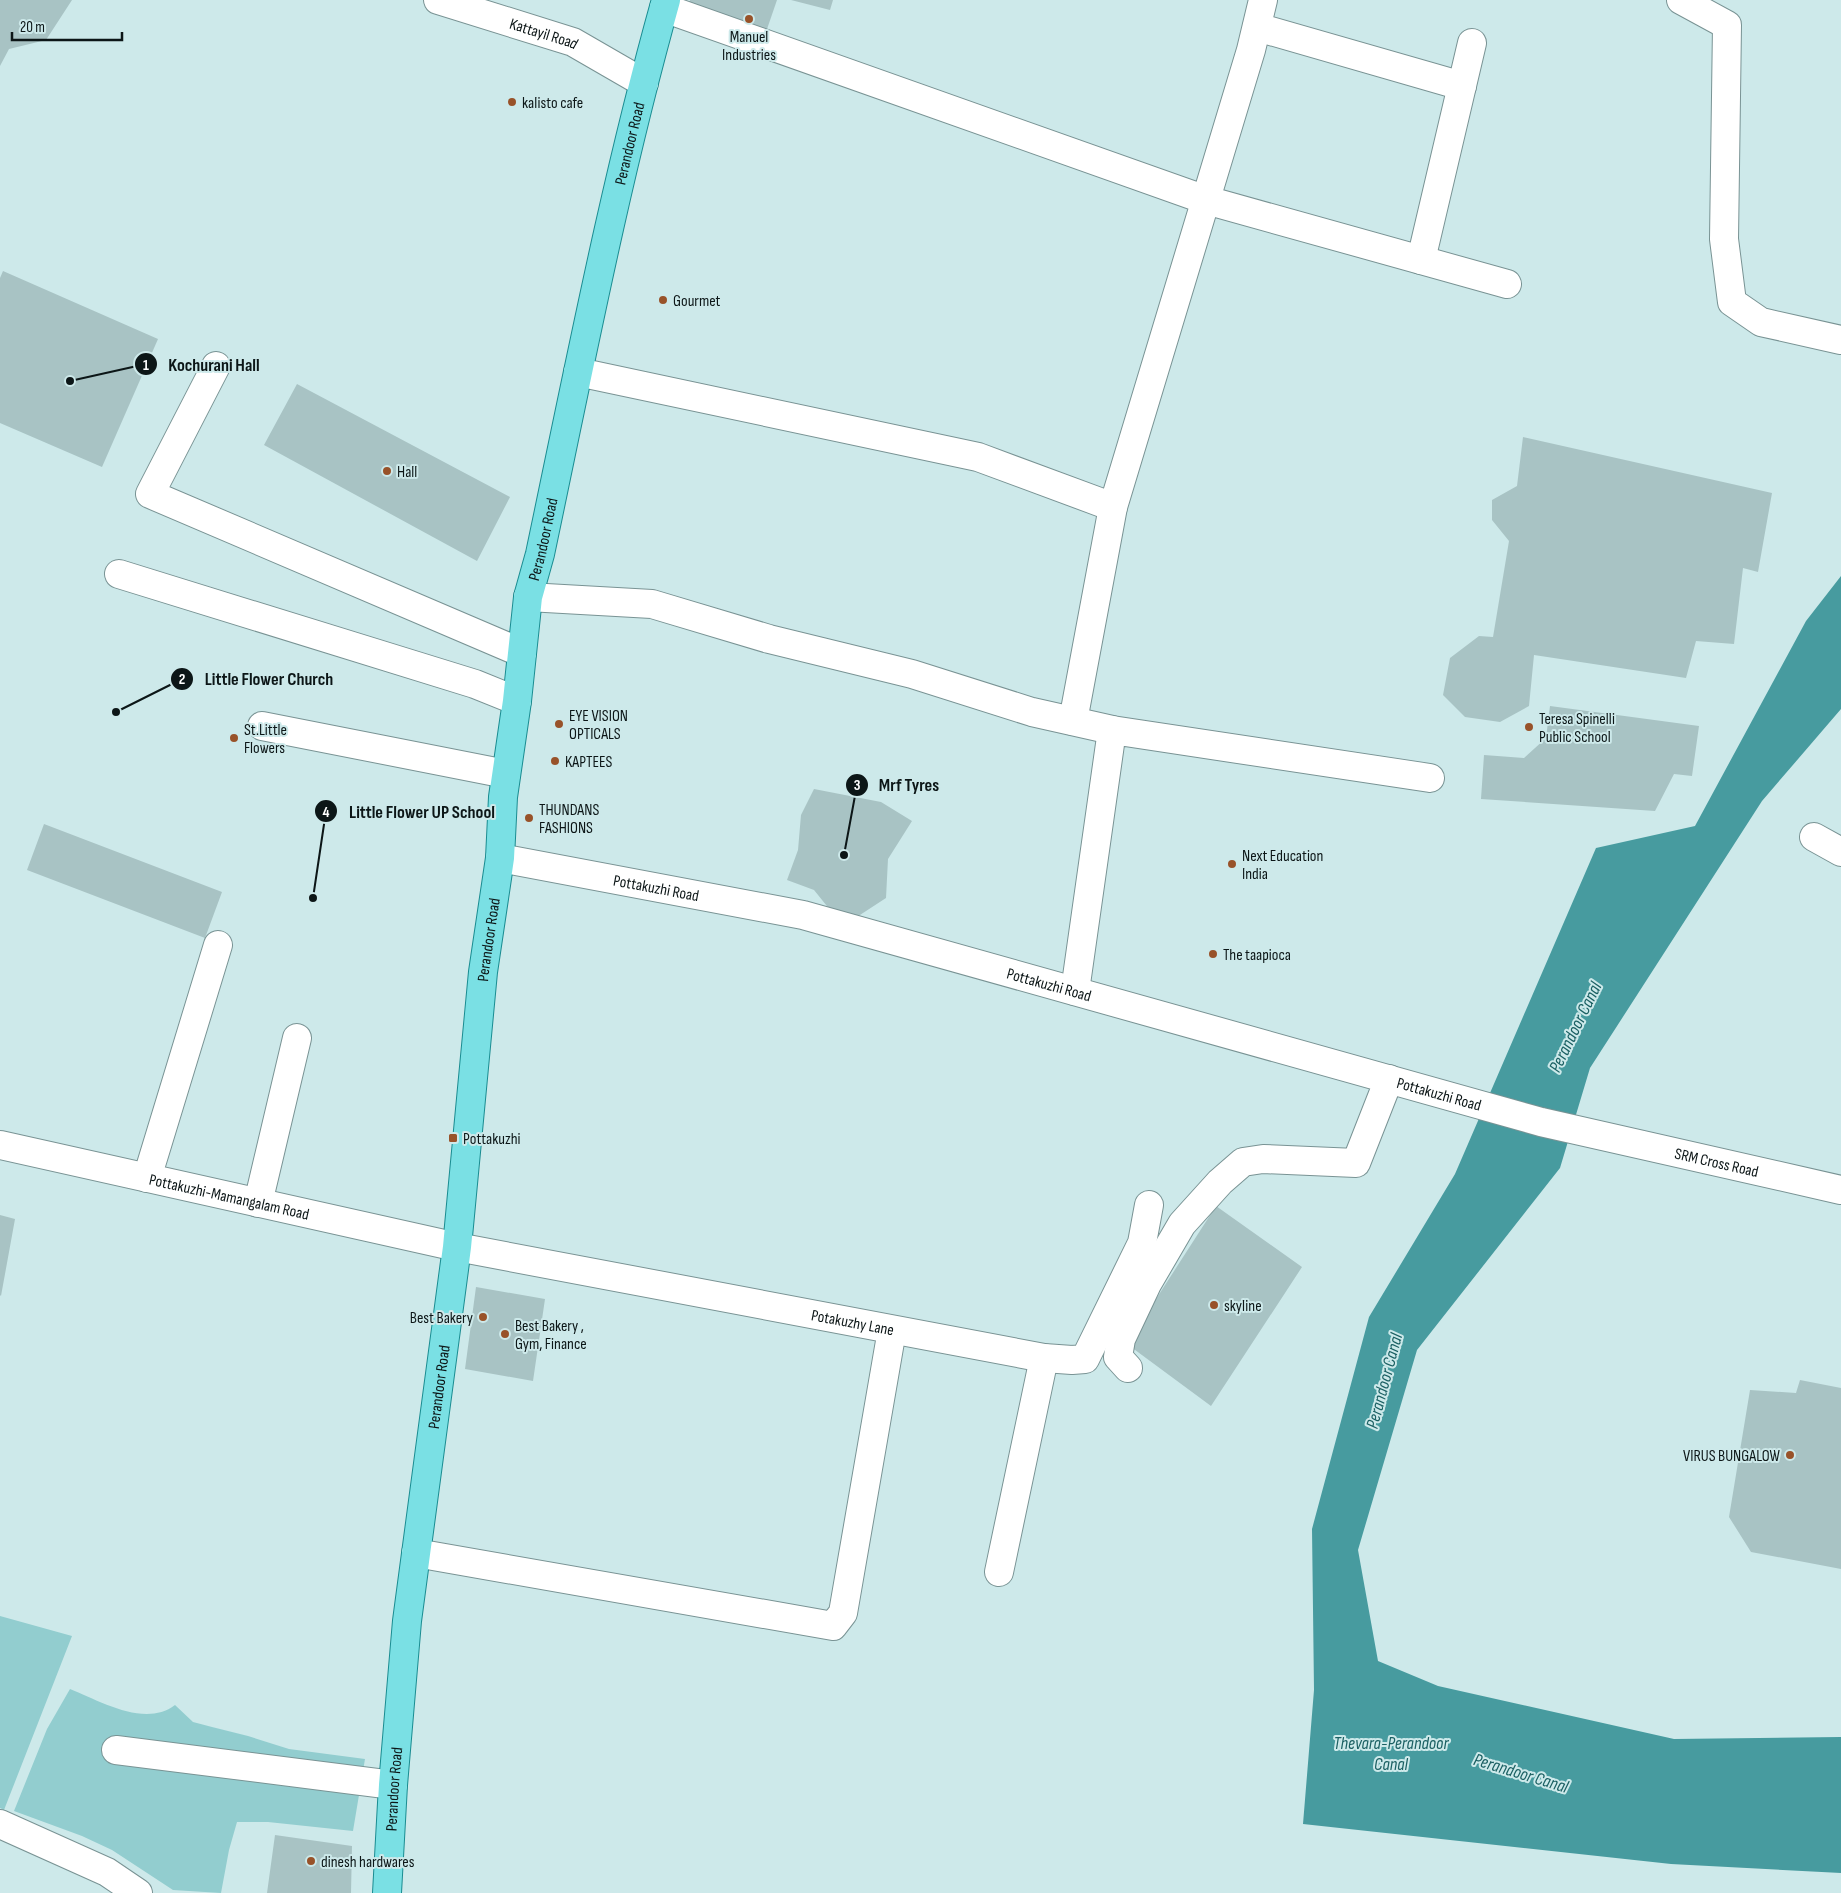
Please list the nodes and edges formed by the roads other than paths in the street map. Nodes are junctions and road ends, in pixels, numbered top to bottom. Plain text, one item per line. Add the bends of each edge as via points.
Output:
1 (438, 0) edge
2 (1262, 0) edge
3 (1681, 0) edge
4 (665, 4) edge
5 (1256, 27) junction
6 (1472, 43) dead end
7 (644, 83) junction
8 (1462, 86) junction
9 (1206, 200) junction
10 (1420, 260) junction
11 (1507, 284) dead end
12 (1841, 340) edge
13 (216, 366) dead end
14 (578, 372) junction
15 (1113, 507) junction
16 (119, 574) dead end
17 (528, 596) junction
18 (522, 653) junction
19 (517, 701) junction
20 (1073, 721) junction
21 (262, 726) dead end
22 (1112, 730) junction
23 (506, 774) junction
24 (1430, 778) dead end
25 (1814, 837) dead end
26 (1841, 852) edge
27 (500, 858) junction
28 (218, 946) dead end
29 (1075, 991) junction
30 (298, 1038) dead end
31 (1389, 1079) junction
32 (1592, 1133) joint
33 (0, 1146) edge
34 (147, 1178) junction
35 (1841, 1190) edge
36 (258, 1203) junction
37 (1149, 1205) dead end
38 (457, 1247) junction
39 (892, 1330) junction
40 (1044, 1358) junction
41 (1128, 1368) dead end
42 (416, 1553) junction
43 (998, 1572) dead end
44 (116, 1750) dead end
45 (393, 1785) junction
46 (0, 1824) edge
47 (138, 1893) edge
48 (387, 1893) edge

1 - 7 street, Kattayil Road via 574,42
2 - 5 street
3 - 12 street via 1727,25 1724,239 1732,302 1761,322
4 - 7 main road, Perandoor Road
4 - 9 street
5 - 8 street
5 - 9 street
6 - 8 street
7 - 14 main road, Perandoor Road
8 - 10 street
9 - 10 street
9 - 15 street
10 - 11 street
13 - 18 street via 150,494
14 - 15 street via 978,457
14 - 17 main road, Perandoor Road via 540,554
15 - 20 street
16 - 19 street via 474,684
17 - 18 main road, Perandoor Road
17 - 20 street via 652,604
18 - 19 main road, Perandoor Road
19 - 23 main road, Perandoor Road
20 - 22 street
21 - 23 street
22 - 24 street
22 - 29 street
23 - 27 main road, Perandoor Road
25 - 26 street
27 - 29 street, Pottakuzhi Road via 803,915
27 - 38 main road, Perandoor Road via 483,972
28 - 34 street
29 - 31 street, Pottakuzhi Road
30 - 36 street
31 - 32 street, Pottakuzhi Road
31 - 41 street via 1356,1163 1263,1159 1243,1162 1182,1224 1147,1284 1121,1339 1118,1357
32 - 35 street, SRM Cross Road
33 - 34 street, Pottakuzhi-Mamangalam Road
34 - 36 street, Pottakuzhi-Mamangalam Road
36 - 38 street, Pottakuzhi-Mamangalam Road
37 - 40 street, Potakuzhy Lane via 1142,1243 1085,1359
38 - 39 street, Potakuzhy Lane
38 - 42 main road, Perandoor Road
39 - 40 street, Potakuzhy Lane
39 - 42 street via 843,1614 833,1626
40 - 43 street
42 - 45 main road, Perandoor Road
44 - 45 street
45 - 48 main road, Perandoor Road
46 - 47 street via 107,1872

